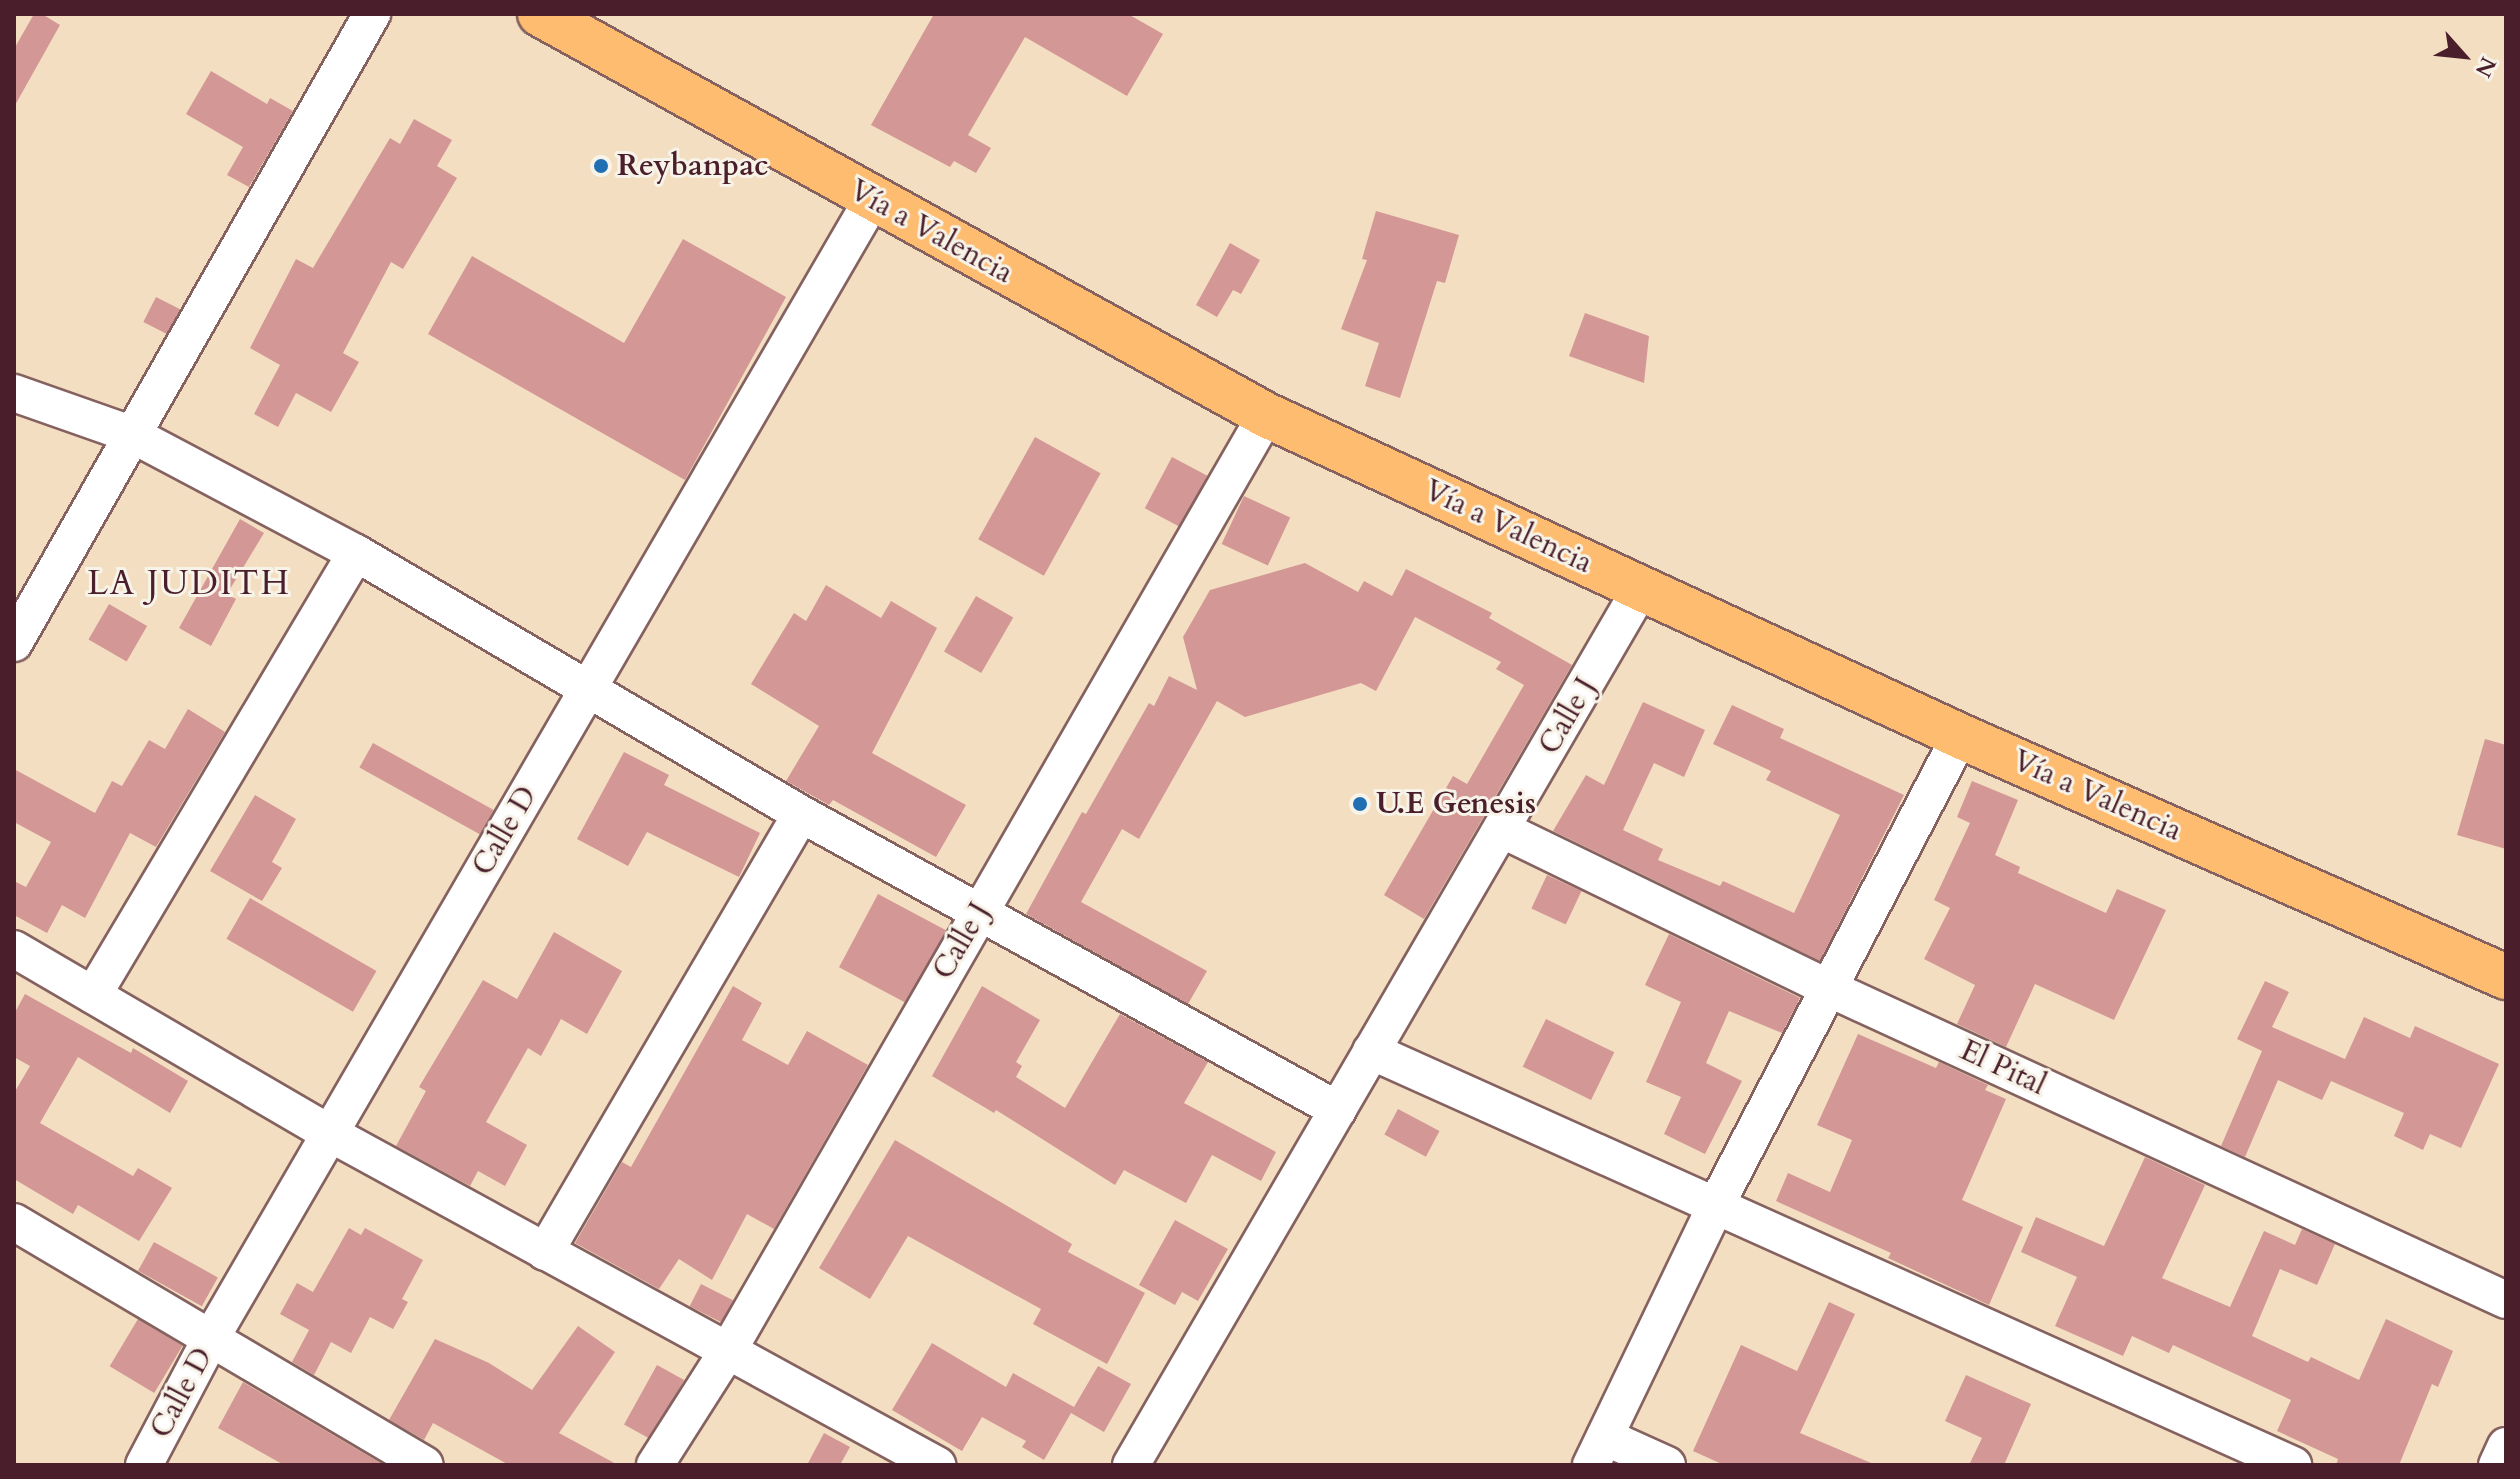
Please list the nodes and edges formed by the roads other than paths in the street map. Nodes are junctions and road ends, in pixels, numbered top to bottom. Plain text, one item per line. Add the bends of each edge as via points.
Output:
1 (372, 14) edge
2 (540, 14) edge
3 (872, 200) junction
4 (14, 393) edge
5 (1266, 415) junction
6 (133, 435) junction
7 (356, 553) junction
8 (1641, 588) junction
9 (14, 643) edge
10 (586, 690) junction
11 (1960, 736) junction
12 (801, 814) junction
13 (1503, 830) junction
14 (979, 912) junction
15 (14, 949) edge
16 (2506, 977) edge
17 (1828, 988) junction
18 (93, 995) junction
19 (1371, 1051) junction
20 (1338, 1110) junction
21 (331, 1134) junction
22 (1715, 1207) junction
23 (14, 1222) edge
24 (545, 1252) junction
25 (2506, 1300) edge
26 (211, 1338) junction
27 (729, 1349) junction
28 (2506, 1446) edge
29 (1598, 1451) edge
30 (144, 1465) edge
31 (425, 1465) edge
32 (655, 1465) edge
33 (937, 1465) edge
34 (1131, 1465) edge
35 (1667, 1465) edge
36 (2293, 1465) edge
37 (2497, 1465) edge

1 - 6 street
2 - 3 highway, Vía a Valencia
3 - 5 highway, Vía a Valencia
3 - 10 street, Calle D
4 - 6 street
5 - 8 highway, Vía a Valencia
5 - 14 street, Calle J
6 - 7 street
6 - 9 street
7 - 10 street
7 - 18 street
8 - 11 highway, Vía a Valencia
8 - 13 street, Calle J
10 - 12 street
10 - 21 street, Calle D
11 - 16 highway, Vía a Valencia
11 - 17 street
12 - 14 street
12 - 24 street
13 - 17 street, El Pital
13 - 19 street, Calle J
14 - 20 street
14 - 27 street, Calle J
15 - 18 street
17 - 22 street
17 - 25 street, El Pital
18 - 21 street
19 - 20 street, Calle J
19 - 22 street
20 - 34 street, Calle J
21 - 24 street
21 - 26 street, Calle D
22 - 29 street
22 - 36 street
23 - 26 street
24 - 27 street
26 - 30 street, Calle D
26 - 31 street
27 - 32 street, Calle J
27 - 33 street
28 - 37 street
29 - 35 street

